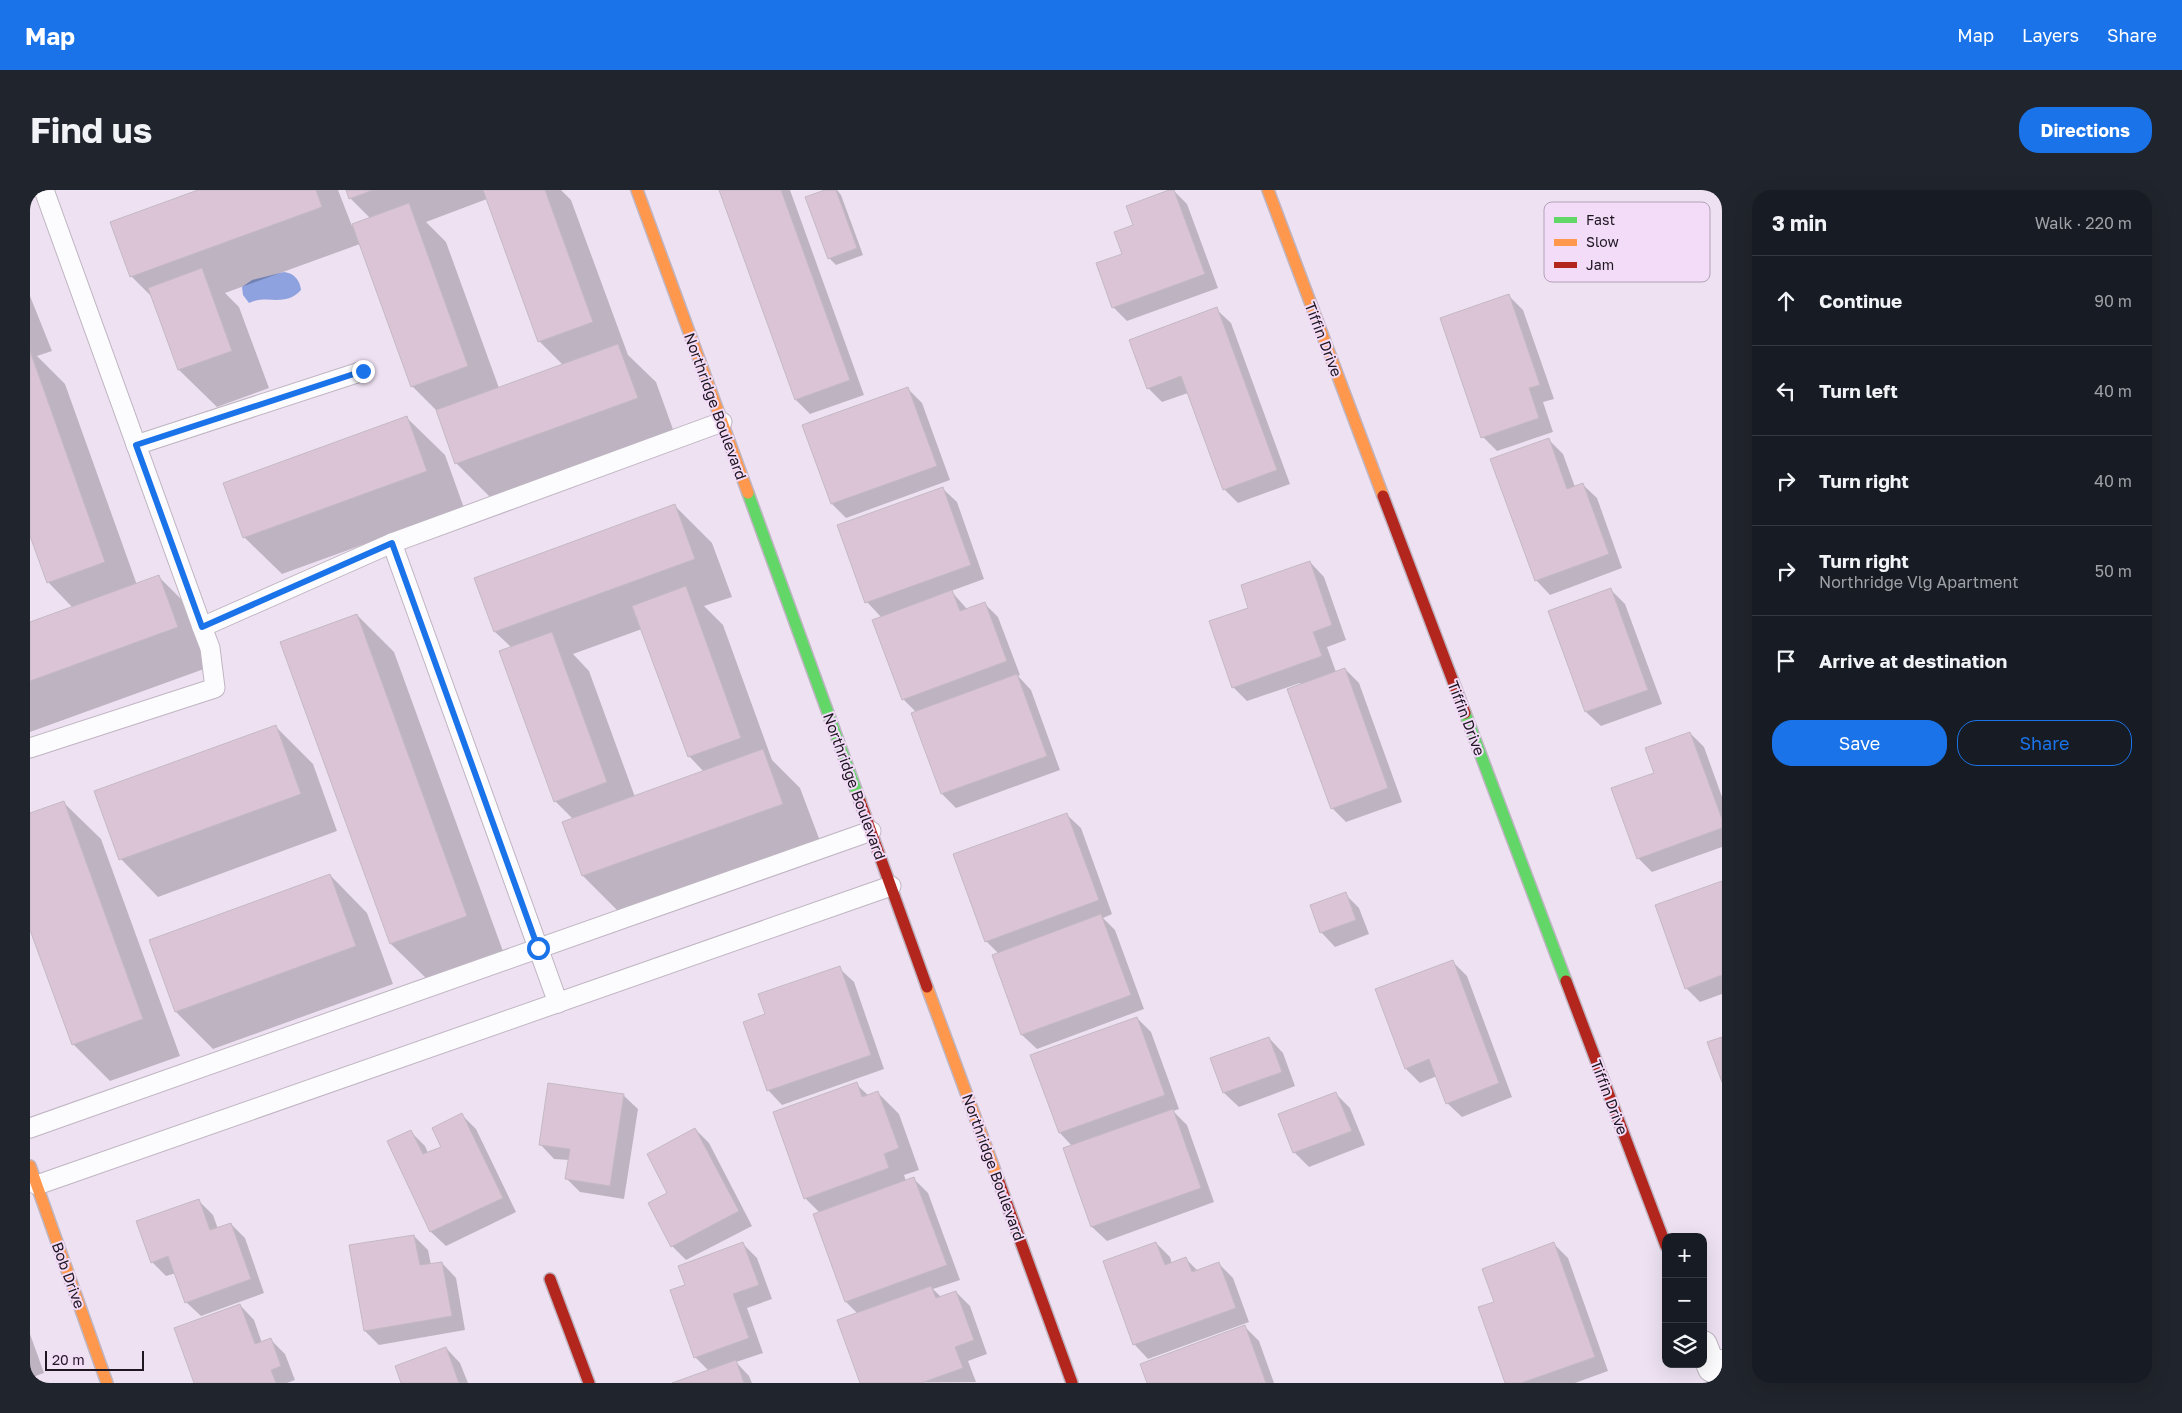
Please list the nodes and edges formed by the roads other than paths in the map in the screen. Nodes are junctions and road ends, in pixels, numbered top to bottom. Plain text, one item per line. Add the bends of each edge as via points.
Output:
1 (44, 190) edge
2 (637, 190) edge
3 (1268, 190) edge
4 (363, 371) dead end
5 (722, 422) junction
6 (136, 445) junction
7 (392, 543) junction
8 (202, 627) junction
9 (30, 748) edge
10 (871, 831) junction
11 (891, 886) junction
12 (538, 948) junction
13 (558, 1003) junction
14 (30, 1128) edge
15 (30, 1166) edge
16 (37, 1185) junction
17 (1662, 1235) edge
18 (550, 1279) dead end
19 (107, 1383) edge
20 (588, 1383) edge
21 (1072, 1383) edge

1 - 6 lane
2 - 5 street, Northridge Boulevard
3 - 17 street, Tiffin Drive
4 - 6 lane
5 - 7 lane
5 - 10 street, Northridge Boulevard
6 - 8 lane
7 - 8 lane
7 - 12 lane
8 - 9 lane via 210,648 215,688
10 - 11 street, Northridge Boulevard
10 - 12 lane
11 - 13 lane
11 - 21 street, Northridge Boulevard
12 - 13 lane
12 - 14 lane
13 - 16 lane
15 - 16 street, Bob Drive
16 - 19 street, Bob Drive
18 - 20 street

